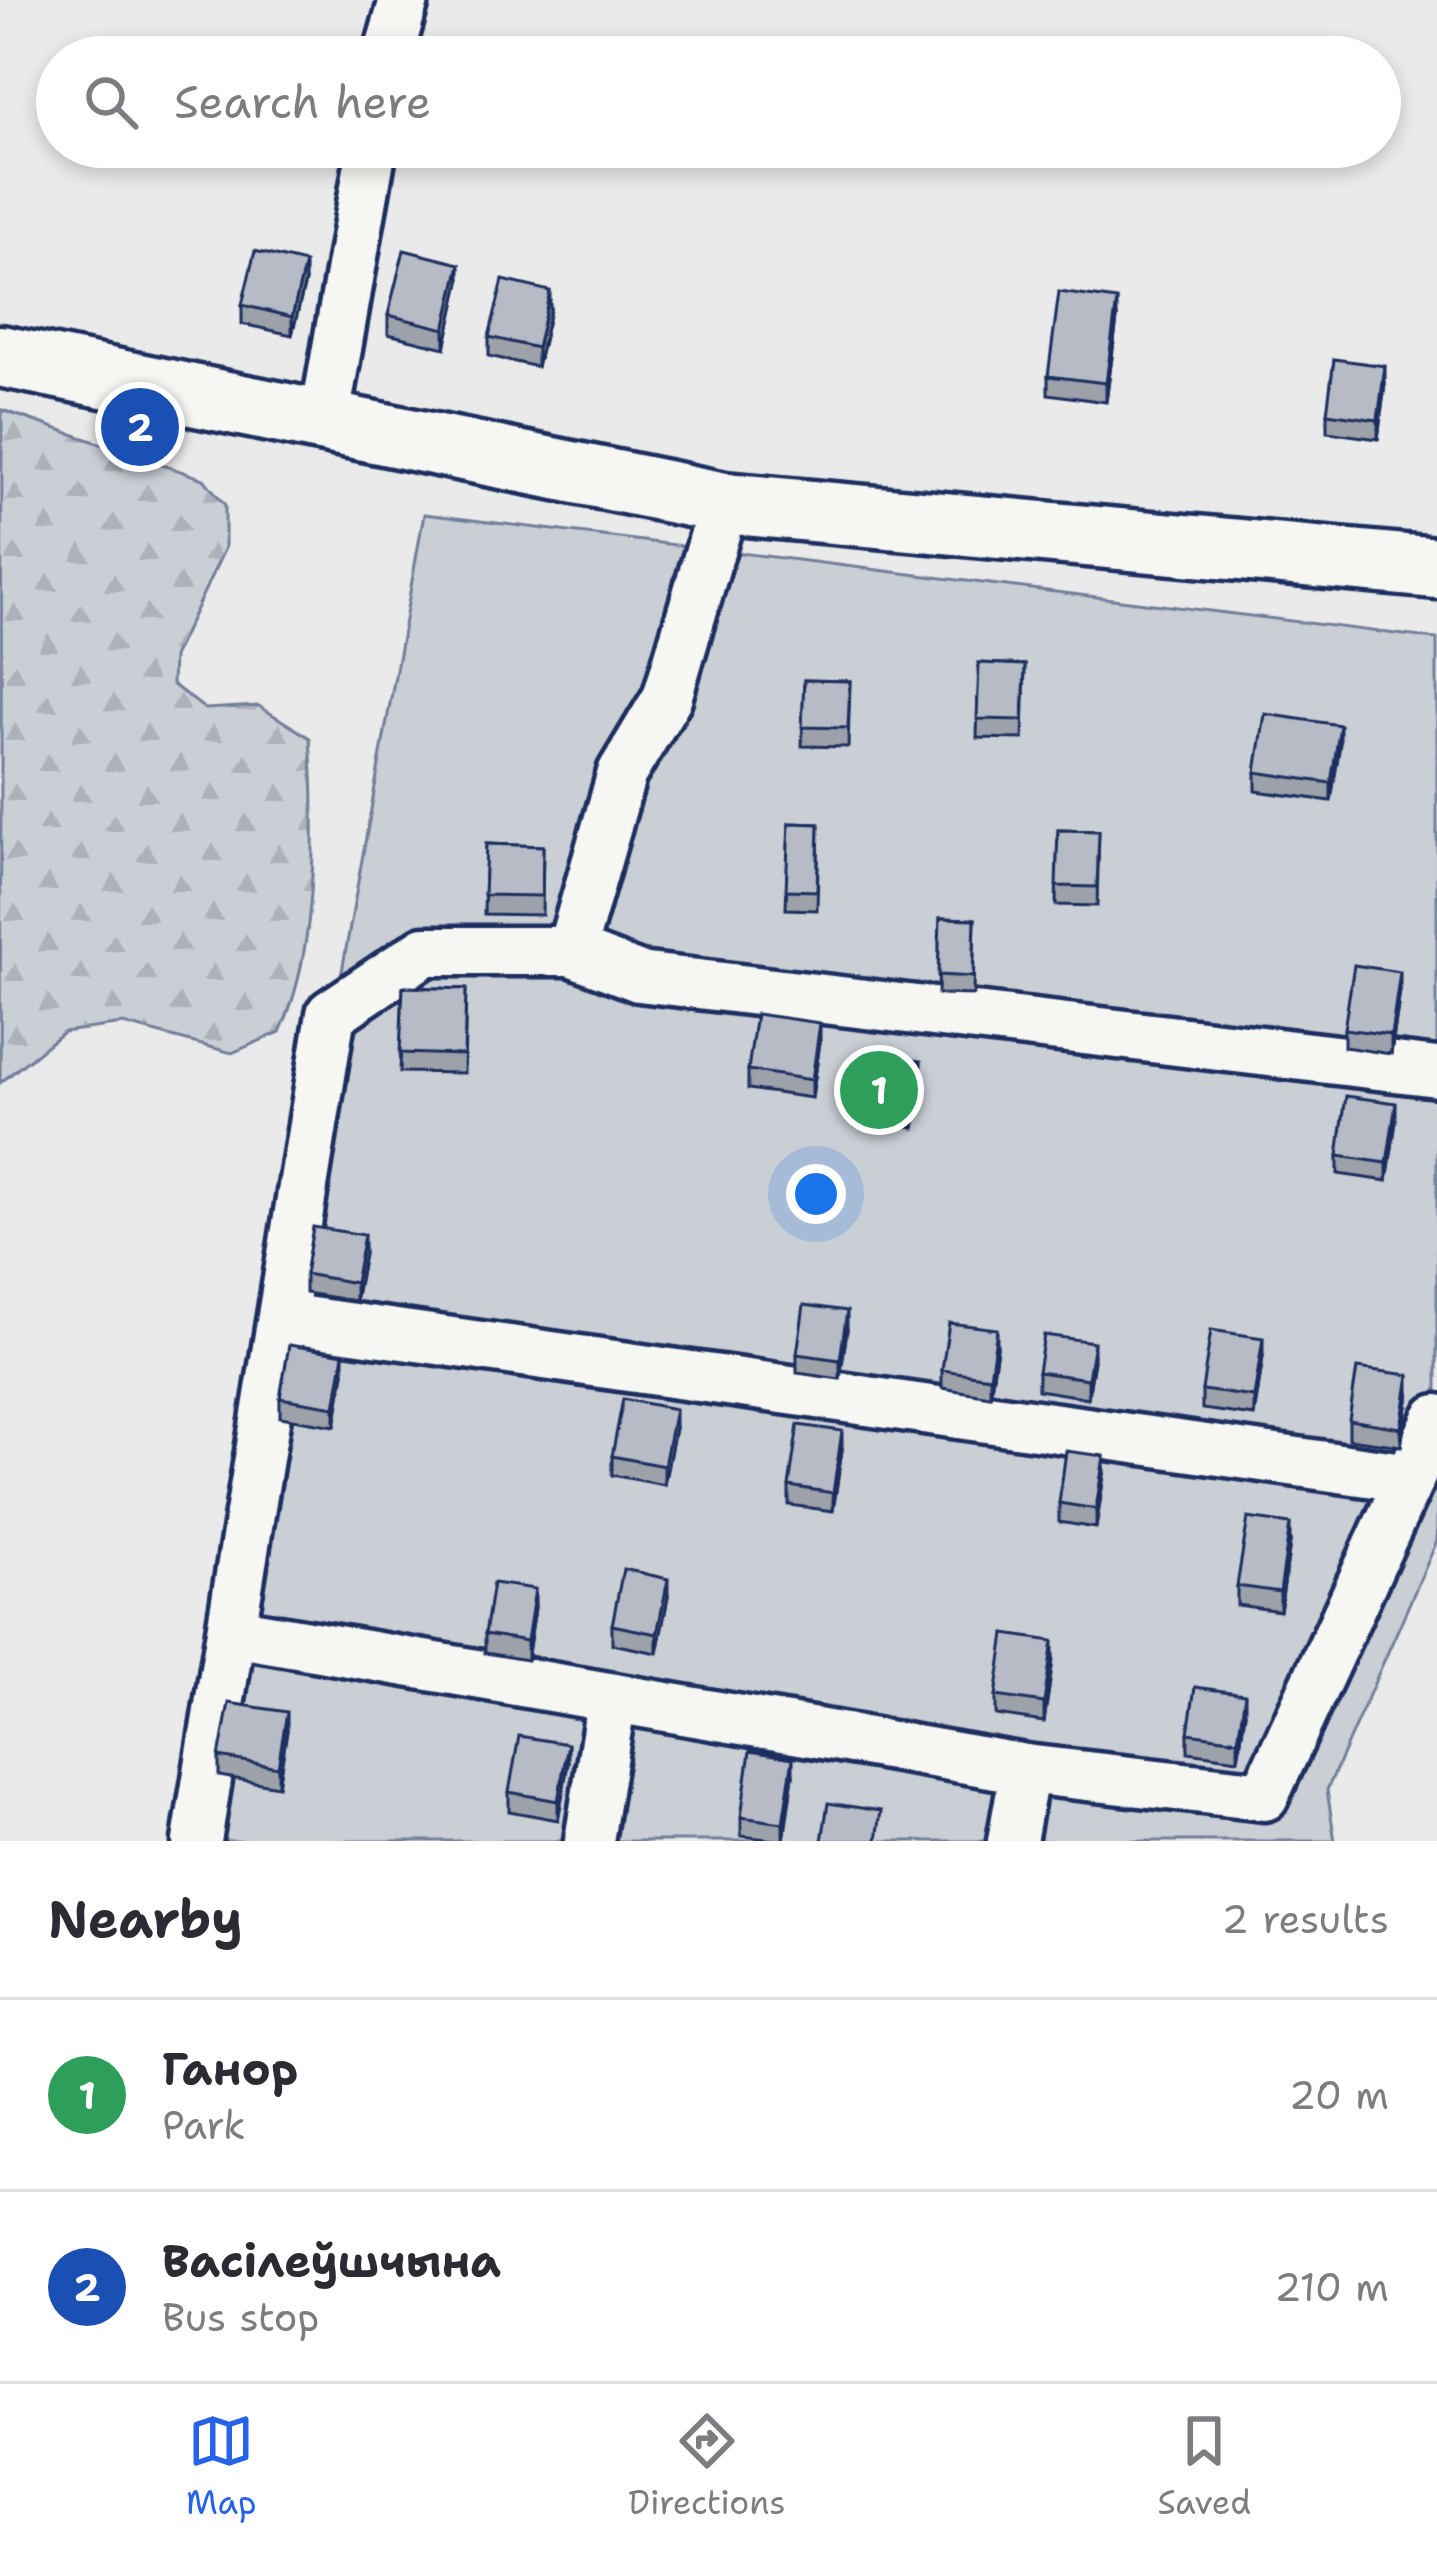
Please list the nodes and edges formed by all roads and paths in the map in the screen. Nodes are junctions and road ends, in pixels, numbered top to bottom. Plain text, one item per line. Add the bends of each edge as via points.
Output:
1 (404, 0) edge
2 (394, 36) edge
3 (368, 168) edge
4 (0, 356) edge
5 (324, 423) junction
6 (724, 503) junction
7 (1437, 568) edge
8 (571, 951) junction
9 (1437, 1072) edge
10 (283, 1318) junction
11 (1437, 1419) edge
12 (1410, 1478) junction
13 (233, 1632) junction
14 (612, 1697) junction
15 (1025, 1769) junction
16 (197, 1841) edge
17 (589, 1841) edge
18 (1012, 1841) edge

1 - 2 street
3 - 5 street
4 - 5 main road
5 - 6 main road
6 - 7 main road
6 - 8 street via 667,698 622,772
8 - 9 street via 640,976
8 - 10 street via 425,951 331,1014
10 - 12 street
10 - 13 street
11 - 12 street
12 - 15 street via 1264,1796
13 - 14 street
13 - 16 street
14 - 15 street
14 - 17 street
15 - 18 street

